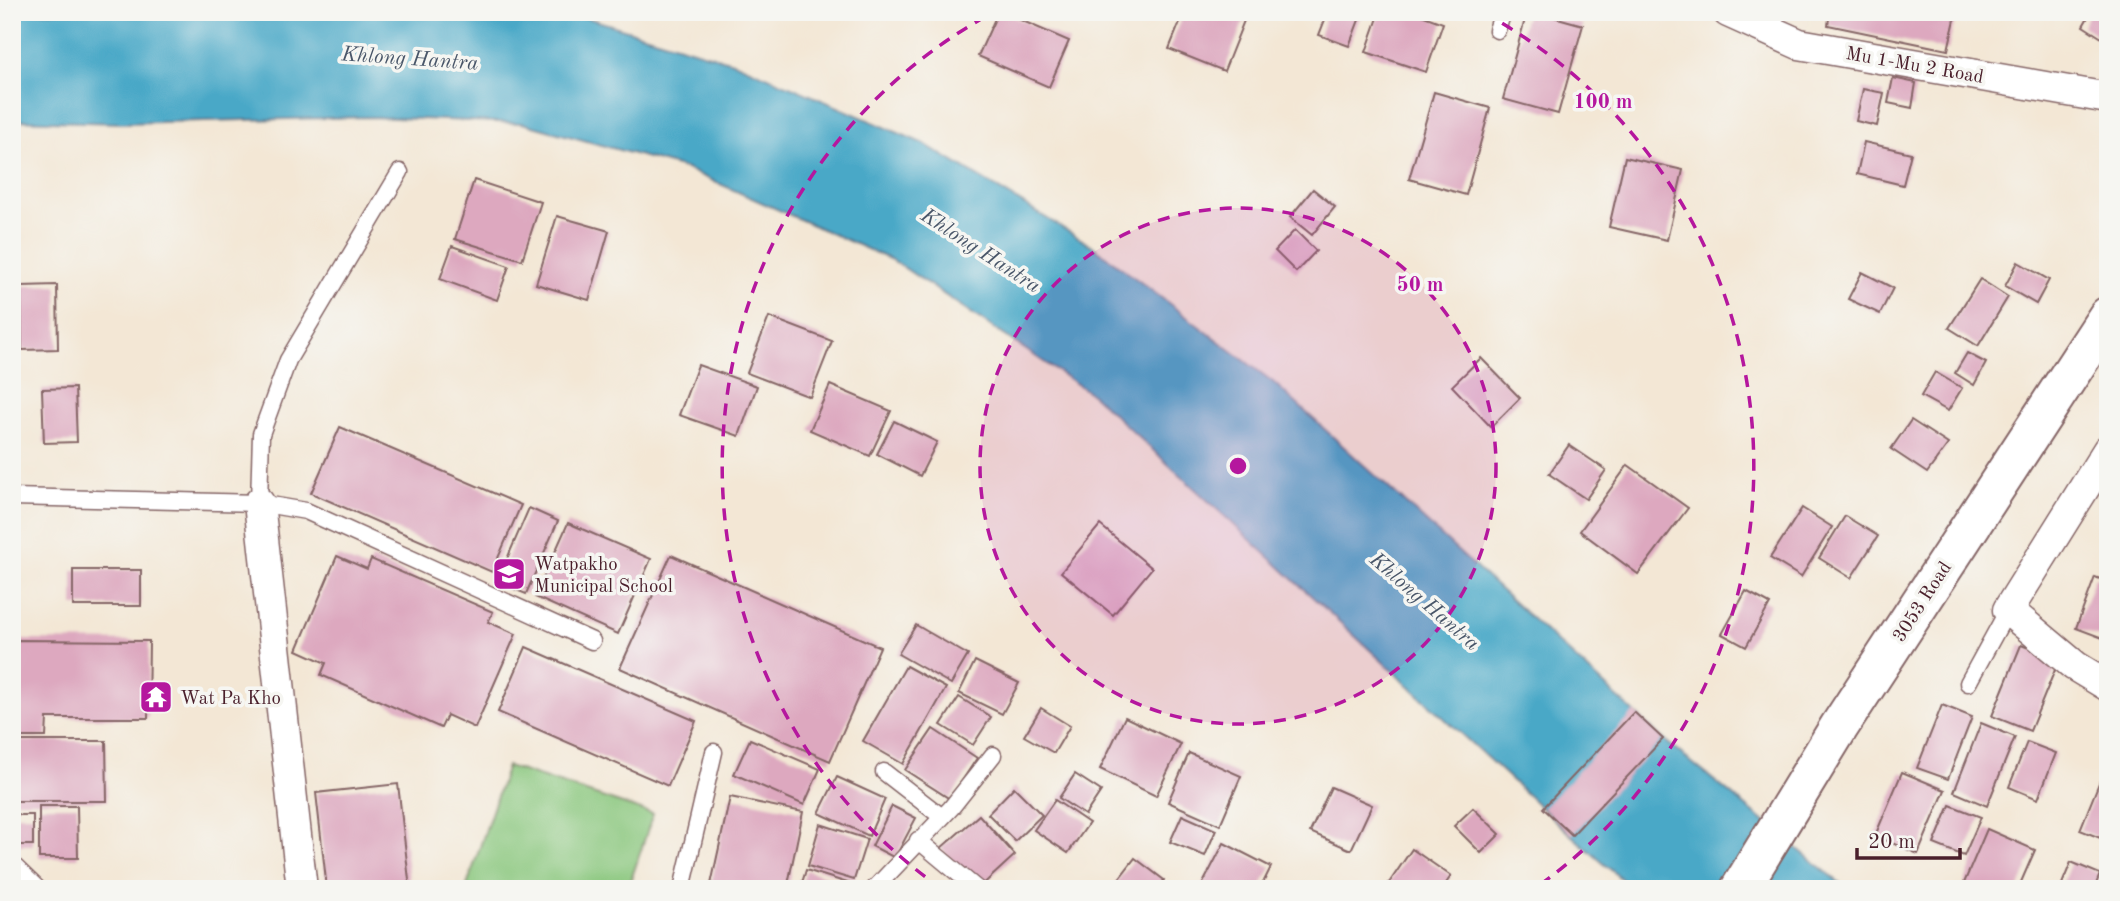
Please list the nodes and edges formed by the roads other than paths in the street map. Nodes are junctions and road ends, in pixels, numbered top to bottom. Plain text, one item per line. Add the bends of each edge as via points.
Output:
1 (1503, 12) edge
2 (1728, 12) edge
3 (1497, 30) dead end
4 (2108, 98) edge
5 (400, 172) dead end
6 (2108, 316) edge
7 (2108, 450) edge
8 (12, 497) edge
9 (259, 503) junction
10 (2008, 610) junction
11 (592, 641) dead end
12 (1968, 683) dead end
13 (2108, 686) edge
14 (714, 752) dead end
15 (993, 755) dead end
16 (884, 772) dead end
17 (942, 817) junction
18 (918, 840) junction
19 (12, 864) edge
20 (38, 889) edge
21 (302, 889) edge
22 (682, 889) edge
23 (874, 889) edge
24 (976, 889) edge
25 (1740, 889) edge

1 - 3 lane
2 - 4 street, Mu 1-Mu 2 Road via 1799,44
5 - 9 lane via 288,360 261,434
6 - 25 main road, 3053 Road via 1839,727
7 - 10 street
8 - 9 lane
9 - 11 lane via 306,511
9 - 21 street
10 - 12 lane
10 - 13 street via 2075,666
14 - 22 lane
15 - 17 lane
16 - 17 lane
17 - 18 lane
18 - 23 lane
18 - 24 lane
19 - 20 lane

